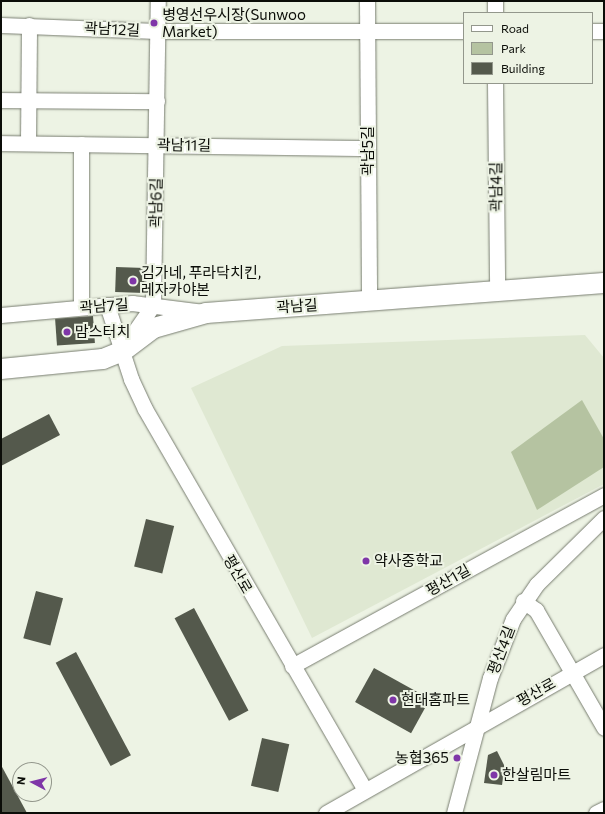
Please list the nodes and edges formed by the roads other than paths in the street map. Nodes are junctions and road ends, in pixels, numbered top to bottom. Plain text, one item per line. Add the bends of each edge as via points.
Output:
1 (158, 1) edge
2 (367, 1) edge
3 (495, 1) edge
4 (495, 12) edge
5 (1, 25) edge
6 (29, 25) junction
7 (158, 31) junction
8 (367, 31) junction
9 (463, 31) edge
10 (593, 31) edge
11 (604, 31) edge
12 (495, 84) edge
13 (1, 100) edge
14 (28, 100) junction
15 (157, 101) junction
16 (1, 143) edge
17 (28, 143) junction
18 (81, 144) junction
19 (157, 144) junction
20 (368, 148) junction
21 (604, 283) edge
22 (497, 291) junction
23 (369, 300) junction
24 (107, 305) junction
25 (154, 305) junction
26 (82, 307) junction
27 (206, 313) junction
28 (1, 315) edge
29 (123, 351) junction
30 (1, 369) edge
31 (604, 495) edge
32 (604, 518) edge
33 (523, 601) junction
34 (604, 655) edge
35 (292, 666) junction
36 (574, 672) junction
37 (476, 727) junction
38 (604, 728) edge
39 (365, 790) junction
40 (604, 809) edge
41 (331, 812) edge
42 (454, 813) edge
43 (596, 813) edge

1 - 7 street, 곽남6길
2 - 8 street, 곽남5길
3 - 4 street
5 - 6 street, 곽남12길
6 - 7 street, 곽남12길
6 - 14 street
7 - 8 street, 곽남12길
7 - 15 street, 곽남6길
8 - 9 street, 곽남12길
8 - 20 street, 곽남5길
10 - 11 street
12 - 22 street, 곽남4길
13 - 14 street
14 - 15 street
14 - 17 street
15 - 19 street, 곽남6길
16 - 17 street, 곽남11길
17 - 18 street, 곽남11길
18 - 19 street, 곽남11길
18 - 26 street
19 - 20 street, 곽남11길
19 - 25 street, 곽남6길
20 - 23 street, 곽남5길
21 - 22 main road, 곽남길
22 - 23 main road, 곽남길
23 - 27 main road, 곽남길
24 - 25 street, 곽남7길
24 - 26 street, 곽남7길
24 - 29 street, 평산로
25 - 27 street, 곽남7길
25 - 29 street
26 - 28 street, 곽남7길
27 - 29 main road, 곽남길 via 154,328
29 - 30 main road, 곽남길 via 86,362
29 - 35 street, 평산로 via 131,379 145,409
31 - 35 street, 평산1길
32 - 33 street, 평산4길
33 - 36 street via 536,610
33 - 37 street, 평산4길 via 501,646
34 - 36 street, 평산로
35 - 39 street, 평산로
36 - 37 street, 평산로
36 - 38 street
37 - 39 street, 평산로
37 - 42 street, 평산4길
39 - 41 street, 평산로
40 - 43 street

